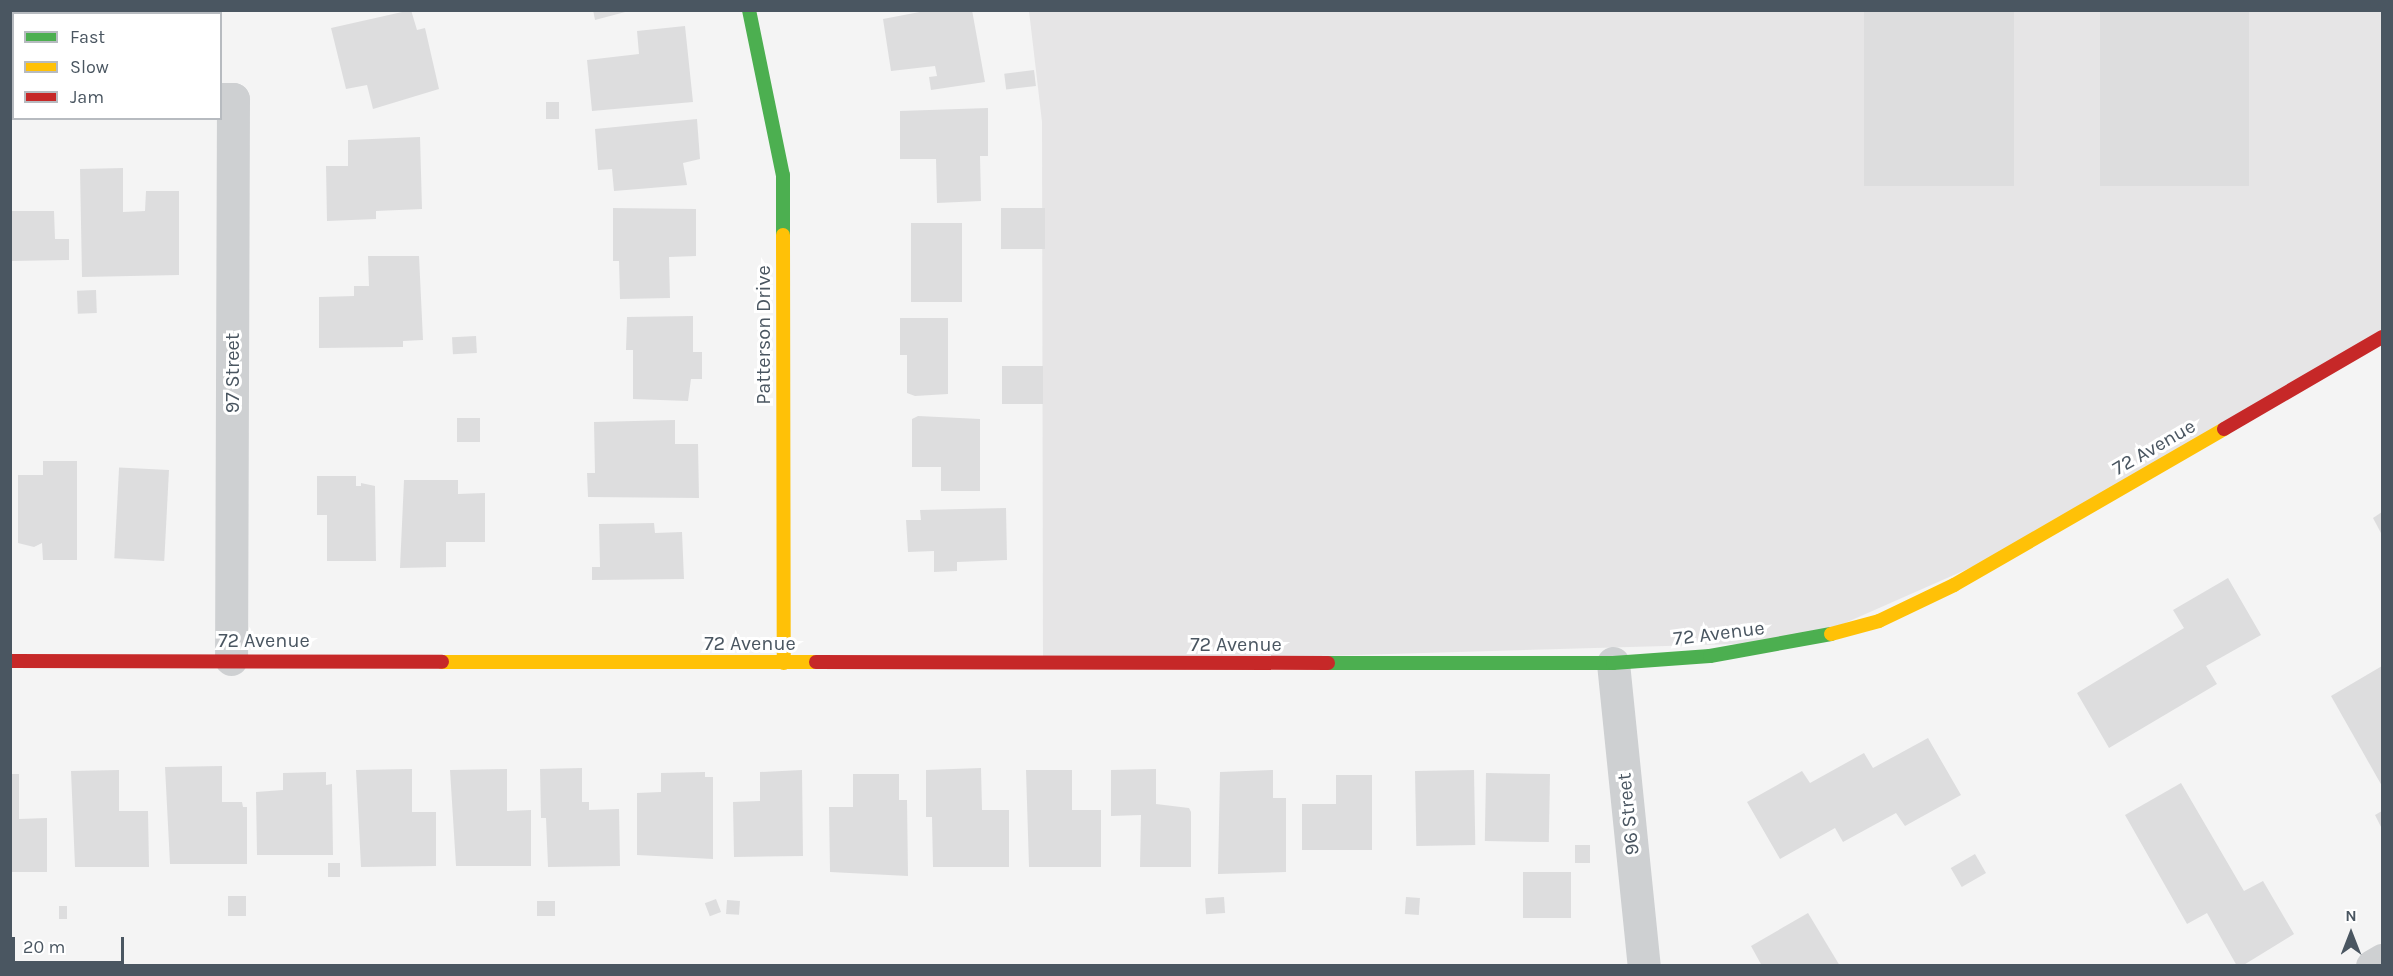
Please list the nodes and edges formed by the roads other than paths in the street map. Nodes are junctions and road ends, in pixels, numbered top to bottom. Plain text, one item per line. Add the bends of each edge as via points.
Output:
1 (749, 10) edge
2 (222, 99) edge
3 (2382, 337) edge
4 (231, 659) junction
5 (10, 661) edge
6 (784, 663) junction
7 (1612, 663) junction
8 (2382, 960) edge
9 (1644, 966) edge
10 (2372, 966) edge

1 - 6 street, Patterson Drive via 783,175
2 - 4 street, 97 Street via 233,99
3 - 7 street, 72 Avenue via 1954,585 1879,621 1802,642 1710,656
4 - 5 street, 72 Avenue
4 - 6 street, 72 Avenue
6 - 7 street, 72 Avenue
7 - 9 street, 96 Street
8 - 10 street

